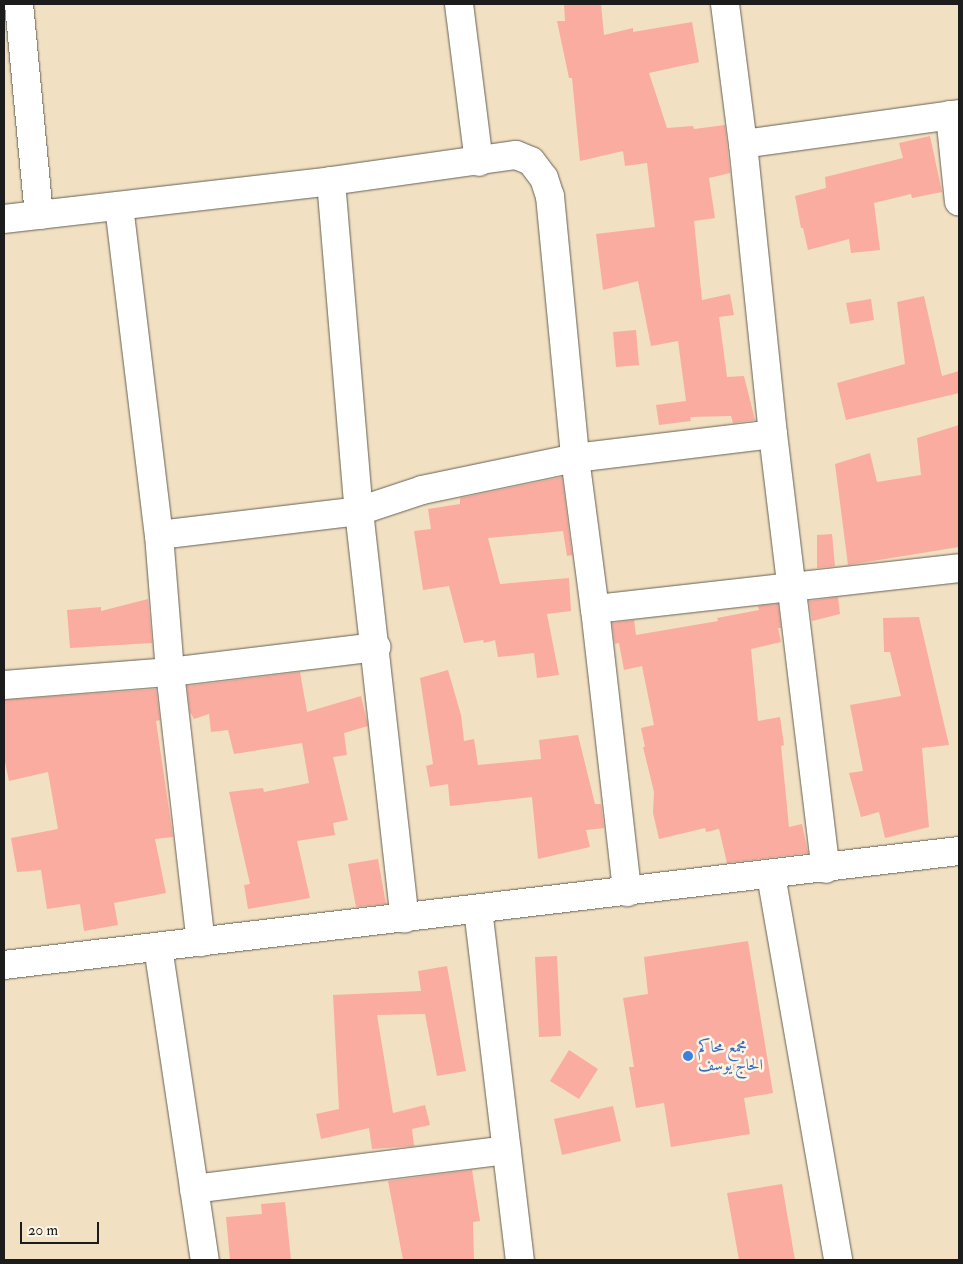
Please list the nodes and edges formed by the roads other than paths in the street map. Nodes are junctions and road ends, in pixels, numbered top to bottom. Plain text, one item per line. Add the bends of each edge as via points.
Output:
1 (19, 4) edge
2 (459, 4) edge
3 (725, 4) edge
4 (954, 115) edge
5 (743, 144) junction
6 (479, 162) junction
7 (331, 181) junction
8 (959, 202) edge
9 (119, 206) junction
10 (38, 216) junction
11 (4, 220) edge
12 (773, 434) junction
13 (575, 458) junction
14 (359, 511) junction
15 (159, 536) junction
16 (959, 568) edge
17 (793, 588) junction
18 (595, 608) junction
19 (376, 647) junction
20 (170, 672) junction
21 (4, 685) edge
22 (959, 852) edge
23 (826, 869) junction
24 (771, 875) junction
25 (627, 892) junction
26 (478, 909) junction
27 (405, 918) junction
28 (201, 942) junction
29 (158, 947) junction
30 (4, 965) edge
31 (506, 1150) junction
32 (194, 1189) junction
33 (205, 1260) edge
34 (520, 1260) edge
35 (838, 1260) edge

1 - 10 street
2 - 6 street
3 - 5 street
4 - 5 street
4 - 8 street
5 - 12 street
6 - 7 street
6 - 13 street via 516,155 531,161 544,178 550,196
7 - 9 street
7 - 14 street
9 - 10 street
9 - 15 street
10 - 11 street
12 - 13 street
12 - 17 street
13 - 14 street via 422,490
13 - 18 street
14 - 15 street
14 - 19 street
15 - 20 street
16 - 17 street
17 - 18 street
17 - 23 street
18 - 25 street
19 - 20 street
19 - 27 street
20 - 21 street
20 - 28 street
22 - 23 street
23 - 24 street
24 - 25 street
24 - 35 street
25 - 26 street
26 - 27 street
26 - 31 street
27 - 28 street
28 - 29 street
29 - 30 street
29 - 32 street
31 - 32 street
31 - 34 street
32 - 33 street

